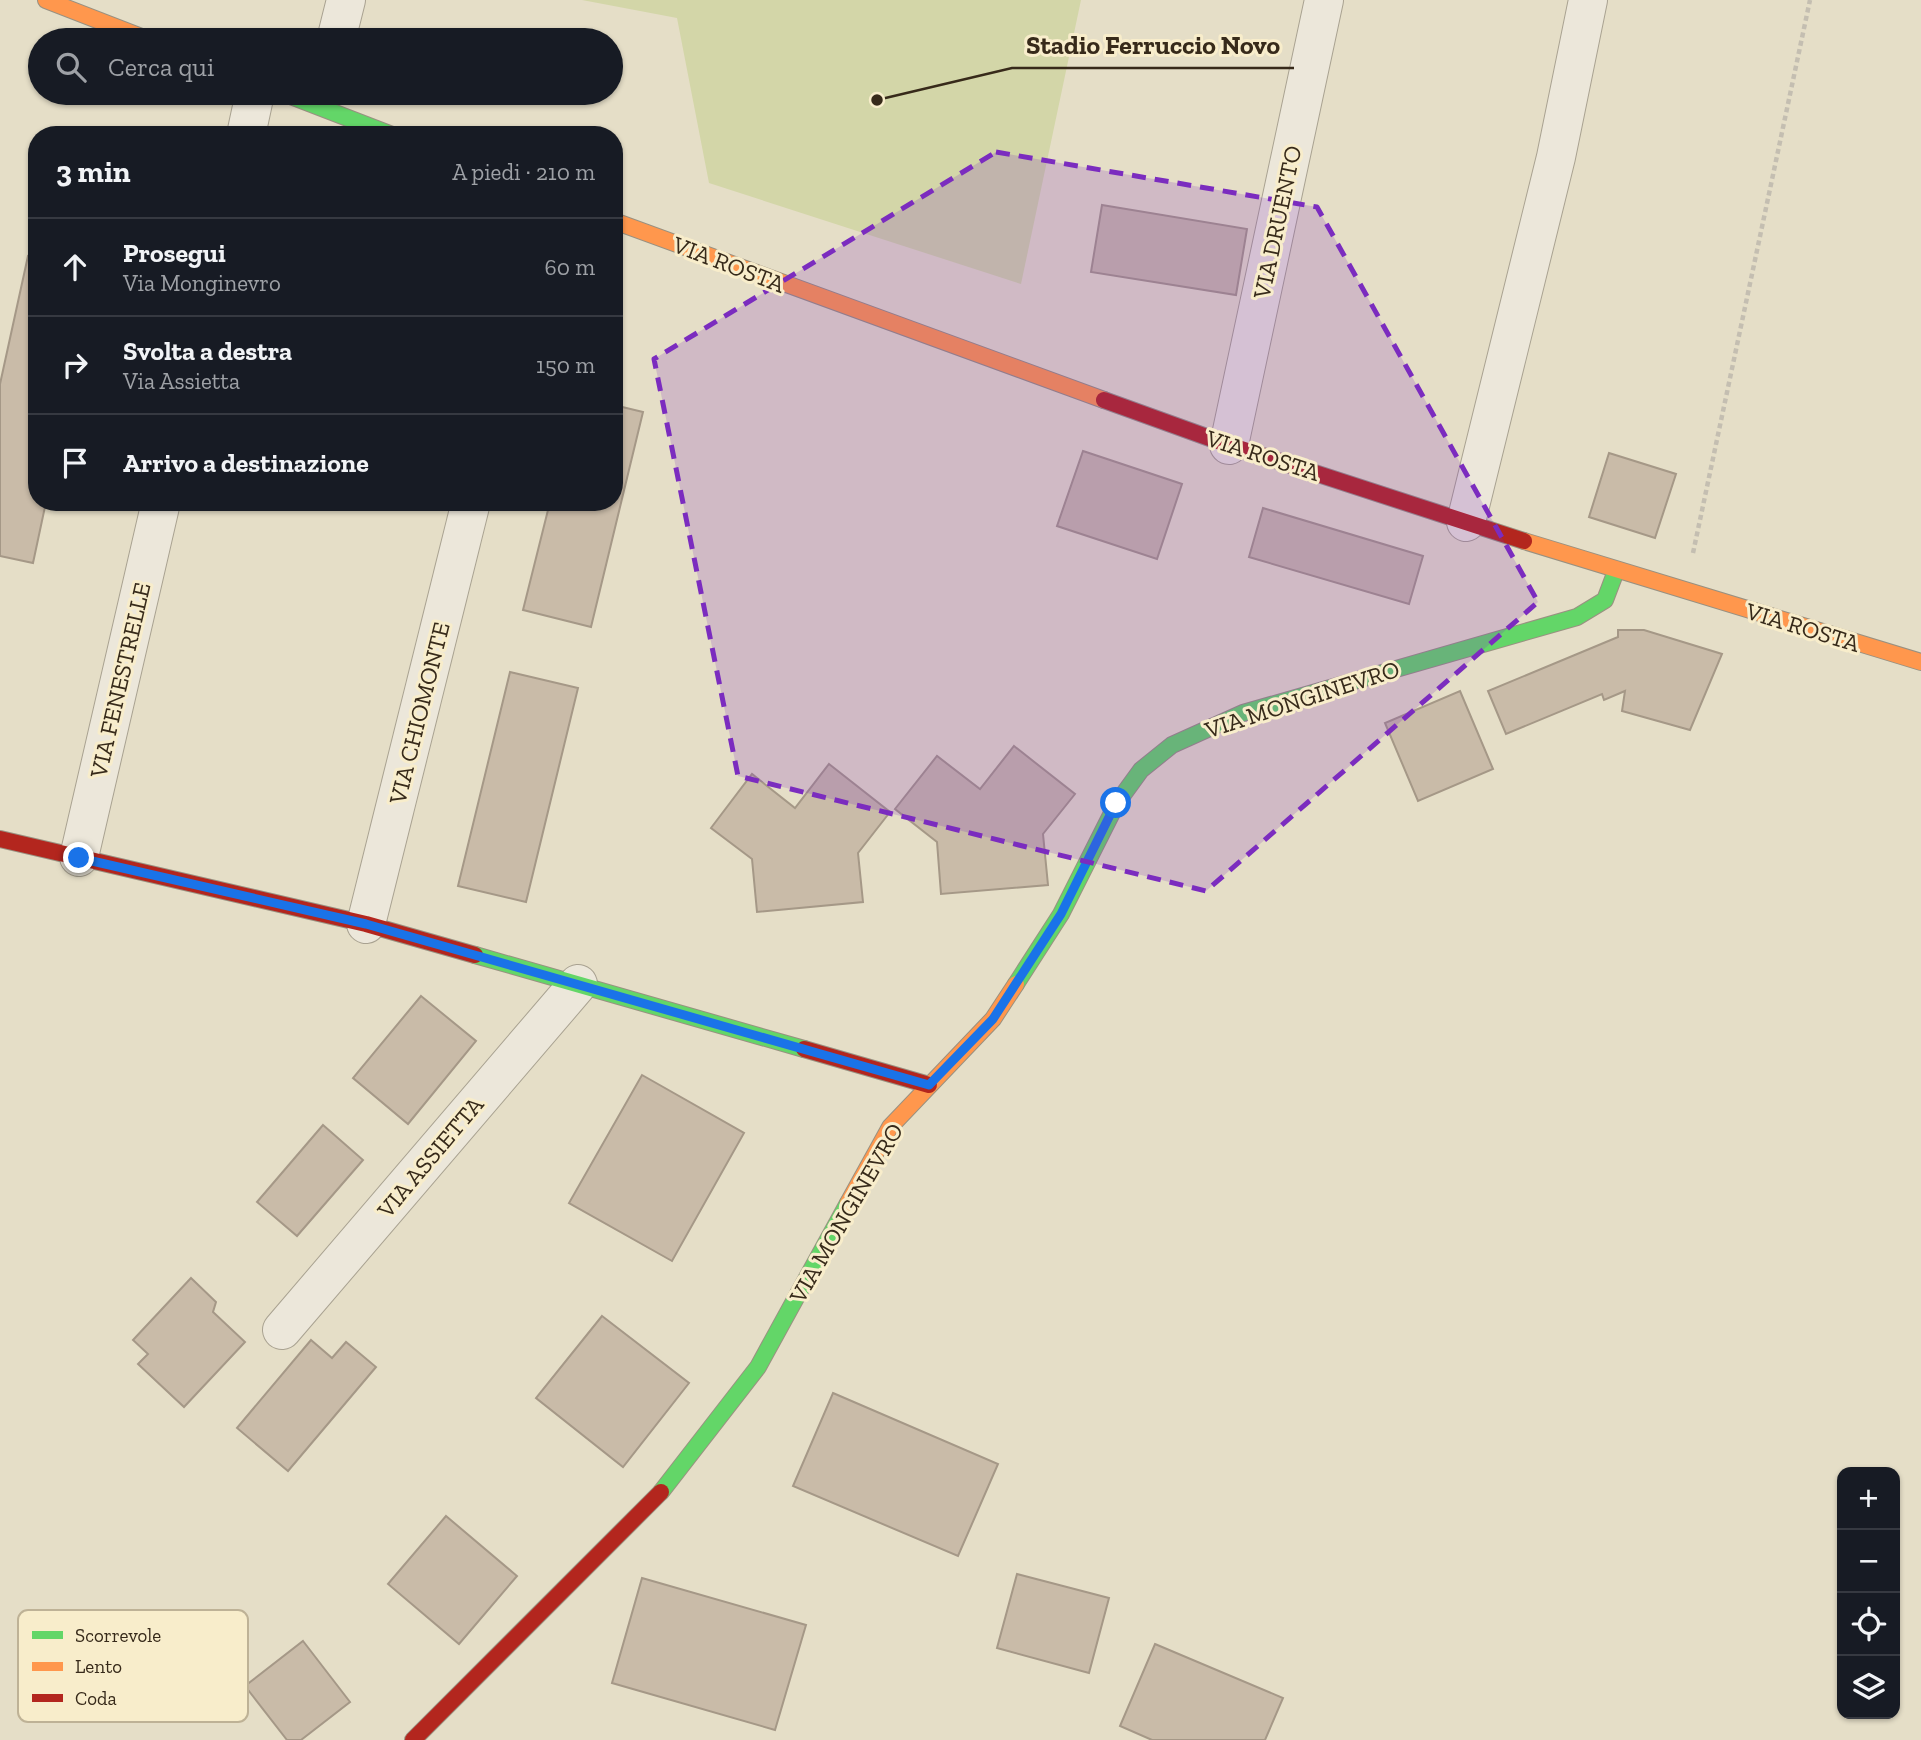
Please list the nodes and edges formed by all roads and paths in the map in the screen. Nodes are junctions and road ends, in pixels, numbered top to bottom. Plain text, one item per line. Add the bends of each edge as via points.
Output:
1 (46, 0) edge
2 (346, 0) edge
3 (1324, 0) edge
4 (1588, 0) edge
5 (1810, 0) edge
6 (118, 28) edge
7 (339, 28) edge
8 (252, 105) edge
9 (332, 105) edge
10 (248, 126) edge
11 (374, 126) edge
12 (623, 224) edge
13 (1229, 445) junction
14 (159, 511) edge
15 (469, 511) edge
16 (1466, 522) junction
17 (1616, 571) junction
18 (1685, 592) junction
19 (1921, 662) edge
20 (0, 839) edge
21 (79, 858) junction
22 (366, 924) junction
23 (578, 984) junction
24 (929, 1085) junction
25 (282, 1330) dead end
26 (413, 1740) edge

1 - 6 street
2 - 7 street
3 - 13 street, VIA DRUENTO
4 - 16 street via 1556,156
5 - 18 path
8 - 10 street
9 - 11 street
12 - 13 street, VIA ROSTA
13 - 16 street, VIA ROSTA
14 - 21 street, VIA FENESTRELLE
15 - 22 street, VIA CHIOMONTE
16 - 17 street, VIA ROSTA
17 - 18 street, VIA ROSTA
17 - 24 street, VIA MONGINEVRO via 1605,600 1577,617 1243,713 1172,745 1141,769 1116,803 1061,914 993,1019
18 - 19 street, VIA ROSTA
20 - 21 street
21 - 22 street
22 - 23 street
23 - 24 street
23 - 25 street, VIA ASSIETTA
24 - 26 street, VIA MONGINEVRO via 890,1127 758,1367 715,1426 662,1491

